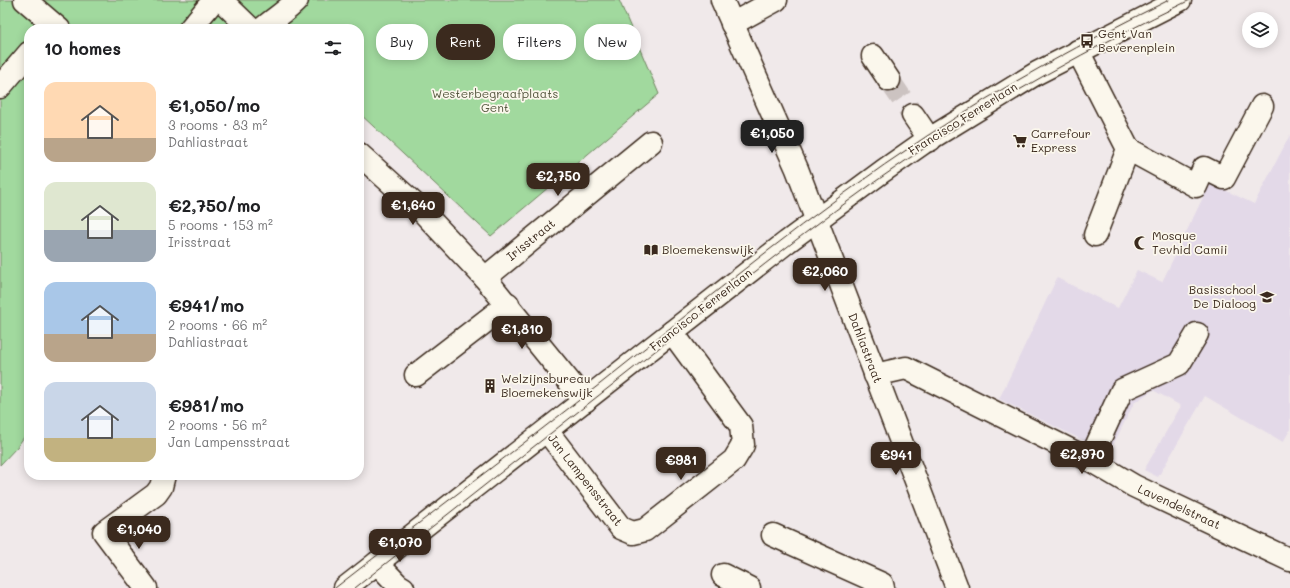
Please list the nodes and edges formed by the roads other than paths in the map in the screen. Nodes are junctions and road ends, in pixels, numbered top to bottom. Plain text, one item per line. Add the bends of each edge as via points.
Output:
1 (25, 0) edge
2 (214, 0) edge
3 (221, 0) edge
4 (297, 0) edge
5 (722, 0) edge
6 (776, 0) edge
7 (1180, 0) edge
8 (50, 24) edge
9 (194, 24) edge
10 (246, 24) edge
11 (267, 24) edge
12 (732, 24) junction
13 (1078, 51) junction
14 (873, 56) dead end
15 (24, 59) edge
16 (889, 80) tunnel mouth
17 (0, 87) edge
18 (1262, 106) dead end
19 (913, 115) tunnel mouth
20 (930, 140) junction
21 (651, 142) dead end
22 (1128, 149) junction
23 (364, 159) edge
24 (816, 220) junction
25 (1095, 235) dead end
26 (485, 278) junction
27 (508, 304) junction
28 (672, 332) junction
29 (1197, 334) dead end
30 (416, 375) dead end
31 (875, 375) junction
32 (585, 401) junction
33 (547, 431) junction
34 (1090, 460) junction
35 (163, 480) edge
36 (773, 535) dead end
37 (1290, 560) edge
38 (377, 563) junction
39 (723, 575) dead end
40 (146, 588) edge
41 (345, 588) edge
42 (403, 588) edge
43 (749, 588) edge
44 (884, 588) edge
45 (957, 588) edge

1 - 8 street
2 - 9 street
3 - 10 street
4 - 11 street
5 - 12 street, Dahliastraat
6 - 12 street
7 - 13 street, Francisco Ferrerlaan
12 - 24 street, Dahliastraat via 797,169
13 - 20 street, Francisco Ferrerlaan
13 - 22 street
14 - 16 street
15 - 17 street
18 - 22 street via 1224,178 1204,168 1196,186
19 - 20 street
20 - 24 street, Francisco Ferrerlaan
21 - 26 street, Irisstraat
22 - 25 street
23 - 26 street via 420,209
24 - 28 street, Francisco Ferrerlaan
24 - 31 street, Dahliastraat
26 - 27 street
27 - 30 street
27 - 32 street
28 - 32 street, Francisco Ferrerlaan
28 - 33 street, Jan Lampensstraat via 741,426 743,445 734,460 645,530 633,533 621,528
29 - 34 street via 1179,364 1122,390
31 - 34 street, Lavendelstraat via 906,368
31 - 45 street, Dahliastraat
32 - 33 street, Francisco Ferrerlaan
33 - 38 street, Francisco Ferrerlaan
34 - 37 street, Lavendelstraat via 1134,486
35 - 40 street via 156,494 104,532
36 - 44 street via 882,584
38 - 41 street, Francisco Ferrerlaan
38 - 42 street
39 - 43 street

